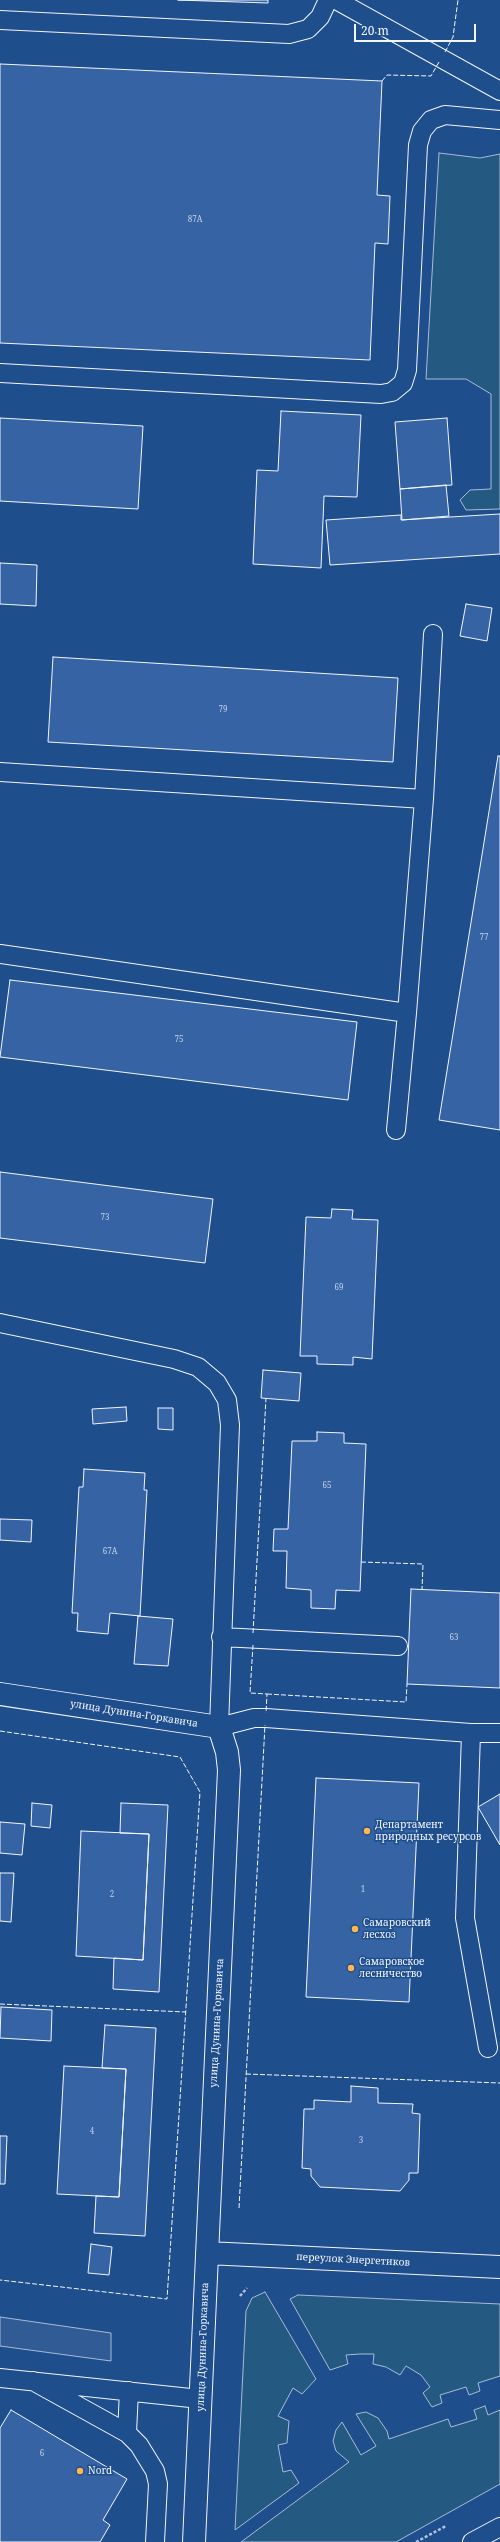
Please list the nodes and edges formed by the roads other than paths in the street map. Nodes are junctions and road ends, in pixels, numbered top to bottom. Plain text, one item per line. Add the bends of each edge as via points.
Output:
1 (328, 0) edge
2 (336, 0) edge
3 (0, 20) edge
4 (500, 91) edge
5 (500, 120) edge
6 (0, 373) edge
7 (433, 634) dead end
8 (0, 772) edge
9 (424, 799) junction
10 (0, 954) edge
11 (407, 1013) junction
12 (396, 1130) dead end
13 (0, 1323) edge
14 (221, 1637) junction
15 (398, 1646) dead end
16 (0, 1694) edge
17 (219, 1727) junction
18 (471, 1733) junction
19 (500, 1733) edge
20 (488, 2048) dead end
21 (207, 2253) junction
22 (500, 2267) edge
23 (0, 2378) edge
24 (33, 2381) junction
25 (129, 2391) junction
26 (200, 2399) junction
27 (127, 2434) junction
28 (500, 2527) edge
29 (155, 2542) edge
30 (194, 2542) edge
31 (472, 2542) edge

1 - 3 lane via 320,17 308,29 288,34
2 - 4 lane
5 - 6 lane via 445,115 431,120 422,131 418,145 406,370 403,383 392,392 380,394
7 - 9 lane
8 - 9 lane
9 - 11 lane
10 - 11 lane
11 - 12 lane
13 - 14 lane via 174,1359 198,1367 217,1382 227,1400 230,1425
14 - 15 lane
14 - 17 lane
16 - 17 street, улица Дунина-Горкавича
17 - 18 lane via 266,1718
17 - 21 street, улица Дунина-Горкавича via 227,1752 229,1770
18 - 19 lane
18 - 20 lane via 465,1918
21 - 22 street, переулок Энергетиков
21 - 26 street, улица Дунина-Горкавича
23 - 24 lane
24 - 25 lane
24 - 27 lane
25 - 26 lane
25 - 27 lane
26 - 30 street, улица Дунина-Горкавича
27 - 29 lane via 139,2446 155,2471 158,2484
28 - 31 lane

